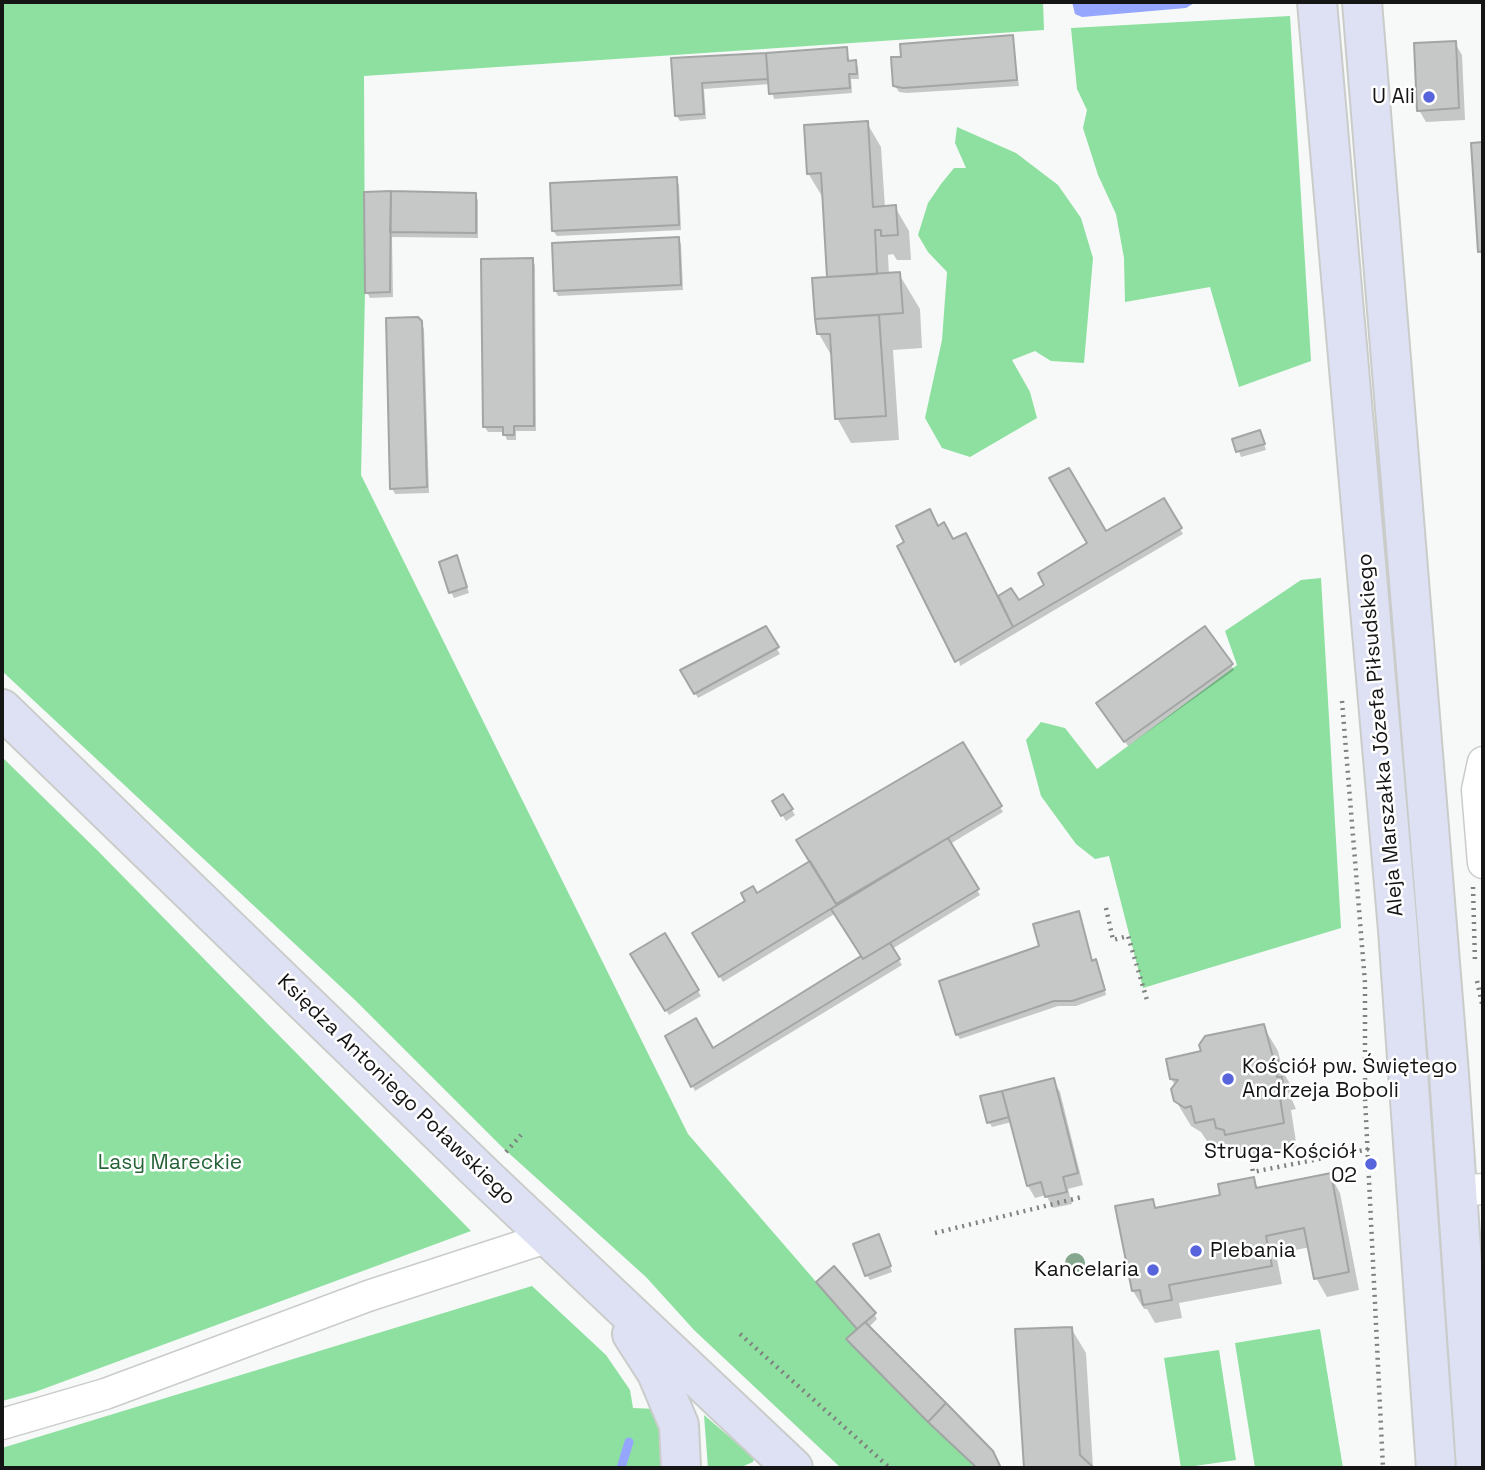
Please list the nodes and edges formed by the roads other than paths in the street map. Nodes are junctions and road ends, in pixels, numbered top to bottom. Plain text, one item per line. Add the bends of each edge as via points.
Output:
1 (1317, 2) edge
2 (1362, 2) edge
3 (2, 709) edge
4 (1483, 762) edge
5 (1483, 863) edge
6 (1471, 1190) edge
7 (549, 1237) junction
8 (603, 1287) junction
9 (2, 1424) edge
10 (681, 1468) edge
11 (793, 1468) edge
12 (1436, 1468) edge
13 (1476, 1468) edge

1 - 12 main road, Aleja Marszałka Józefa Piłsudskiego via 1398,930
2 - 6 main road, Aleja Marszałka Józefa Piłsudskiego
3 - 7 main road, Księdza Antoniego Poławskiego
4 - 5 street via 1477,790
6 - 13 main road, Aleja Marszałka Józefa Piłsudskiego
7 - 8 main road, Księdza Antoniego Poławskiego
7 - 9 street via 368,1296 105,1394
8 - 10 main road via 657,1373 678,1425
8 - 11 main road, Księdza Antoniego Poławskiego

